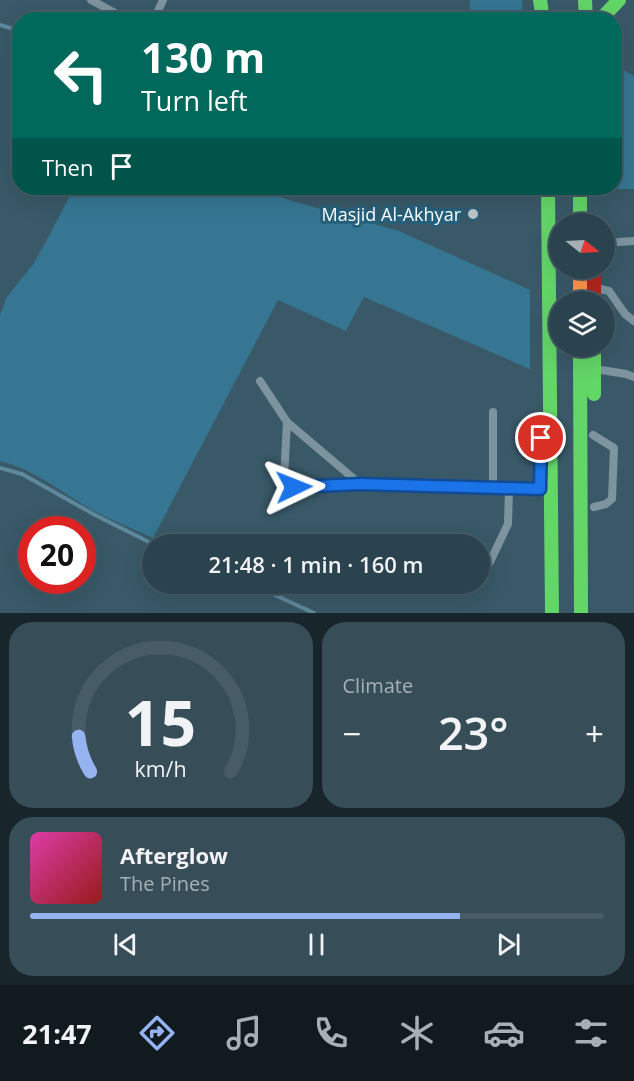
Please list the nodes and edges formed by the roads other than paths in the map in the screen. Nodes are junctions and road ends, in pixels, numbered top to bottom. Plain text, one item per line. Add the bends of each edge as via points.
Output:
1 (91, 0) edge
2 (619, 0) edge
3 (113, 12) edge
4 (608, 12) edge
5 (541, 195) edge
6 (548, 195) edge
7 (580, 195) edge
8 (592, 195) edge
9 (580, 213) edge
10 (593, 213) edge
11 (634, 241) edge
12 (615, 242) edge
13 (615, 300) edge
14 (634, 321) edge
15 (580, 357) edge
16 (594, 357) edge
17 (594, 369) junction
18 (634, 377) edge
19 (260, 381) dead end
20 (493, 412) dead end
21 (287, 422) junction
22 (593, 435) junction
23 (360, 484) junction
24 (493, 488) junction
25 (509, 488) junction
26 (540, 489) junction
27 (594, 507) junction
28 (490, 562) dead end
29 (541, 613) edge
30 (552, 613) edge
31 (581, 613) edge
32 (594, 613) edge

1 - 3 lane
2 - 4 main road
5 - 26 main road
6 - 30 main road
7 - 9 main road
8 - 10 main road
11 - 12 lane
13 - 14 lane
15 - 31 main road
16 - 17 main road
17 - 18 lane
17 - 22 main road
19 - 21 lane
20 - 24 lane
21 - 23 lane
21 - 23 lane via 286,484
22 - 27 main road
22 - 27 lane via 614,448 612,499
23 - 24 lane
24 - 25 lane
25 - 26 lane
25 - 28 lane via 508,524
26 - 29 main road
27 - 32 main road

